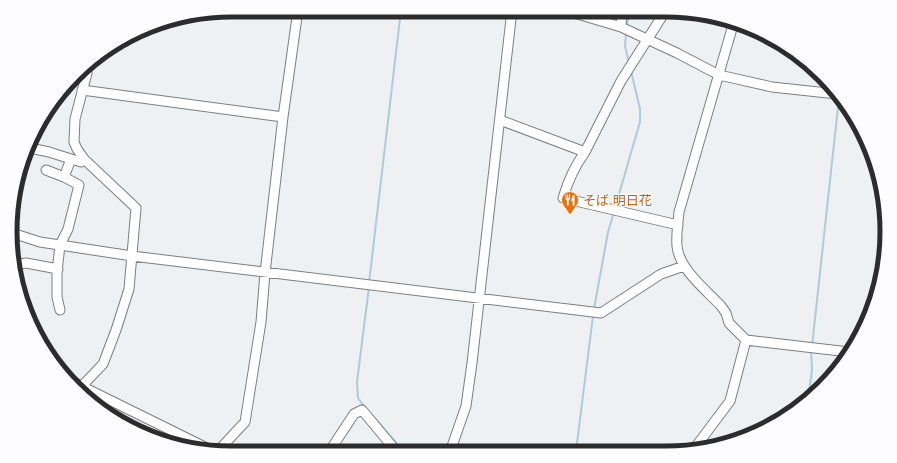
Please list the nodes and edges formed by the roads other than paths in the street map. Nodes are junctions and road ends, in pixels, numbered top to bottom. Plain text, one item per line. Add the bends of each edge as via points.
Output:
1 (297, 17) edge
2 (511, 17) edge
3 (586, 17) edge
4 (623, 17) edge
5 (661, 17) edge
6 (732, 27) edge
7 (625, 29) junction
8 (647, 39) junction
9 (87, 73) edge
10 (719, 74) junction
11 (82, 90) junction
12 (830, 93) edge
13 (283, 117) junction
14 (500, 120) junction
15 (33, 149) edge
16 (585, 152) junction
17 (71, 159) junction
18 (84, 159) junction
19 (46, 170) dead end
20 (64, 177) junction
21 (678, 225) junction
22 (17, 235) edge
23 (60, 245) junction
24 (132, 256) junction
25 (20, 264) edge
26 (684, 266) junction
27 (58, 269) junction
28 (265, 273) junction
29 (480, 298) junction
30 (60, 310) dead end
31 (746, 340) junction
32 (844, 351) edge
33 (82, 386) edge
34 (84, 387) edge
35 (197, 443) edge
36 (699, 443) edge
37 (222, 446) edge
38 (333, 446) edge
39 (392, 446) edge
40 (452, 446) edge

1 - 13 street
2 - 14 street
3 - 7 street
4 - 7 street
5 - 8 street
6 - 10 street
7 - 8 street
8 - 10 street
8 - 16 street via 621,81
9 - 11 street
10 - 12 street via 772,87
10 - 21 street via 687,184
11 - 13 street
11 - 18 street via 74,142
13 - 28 street
14 - 16 street
14 - 29 street
15 - 17 street
16 - 21 street via 573,170 563,198
17 - 18 street via 81,162
17 - 20 street
18 - 24 street via 136,208
19 - 20 street
20 - 23 street via 79,185 68,229
21 - 26 street via 677,248
22 - 23 street
23 - 24 street
23 - 27 street
24 - 28 street
24 - 33 street via 129,289 116,330 102,364
25 - 27 street
26 - 29 street via 661,274 601,313
26 - 31 street via 721,306 729,323
27 - 30 street via 57,297
28 - 29 street
28 - 37 street via 261,322 245,422
29 - 40 street via 466,406
31 - 32 street
31 - 36 street via 730,401
34 - 35 street
38 - 39 street via 354,414 362,410

